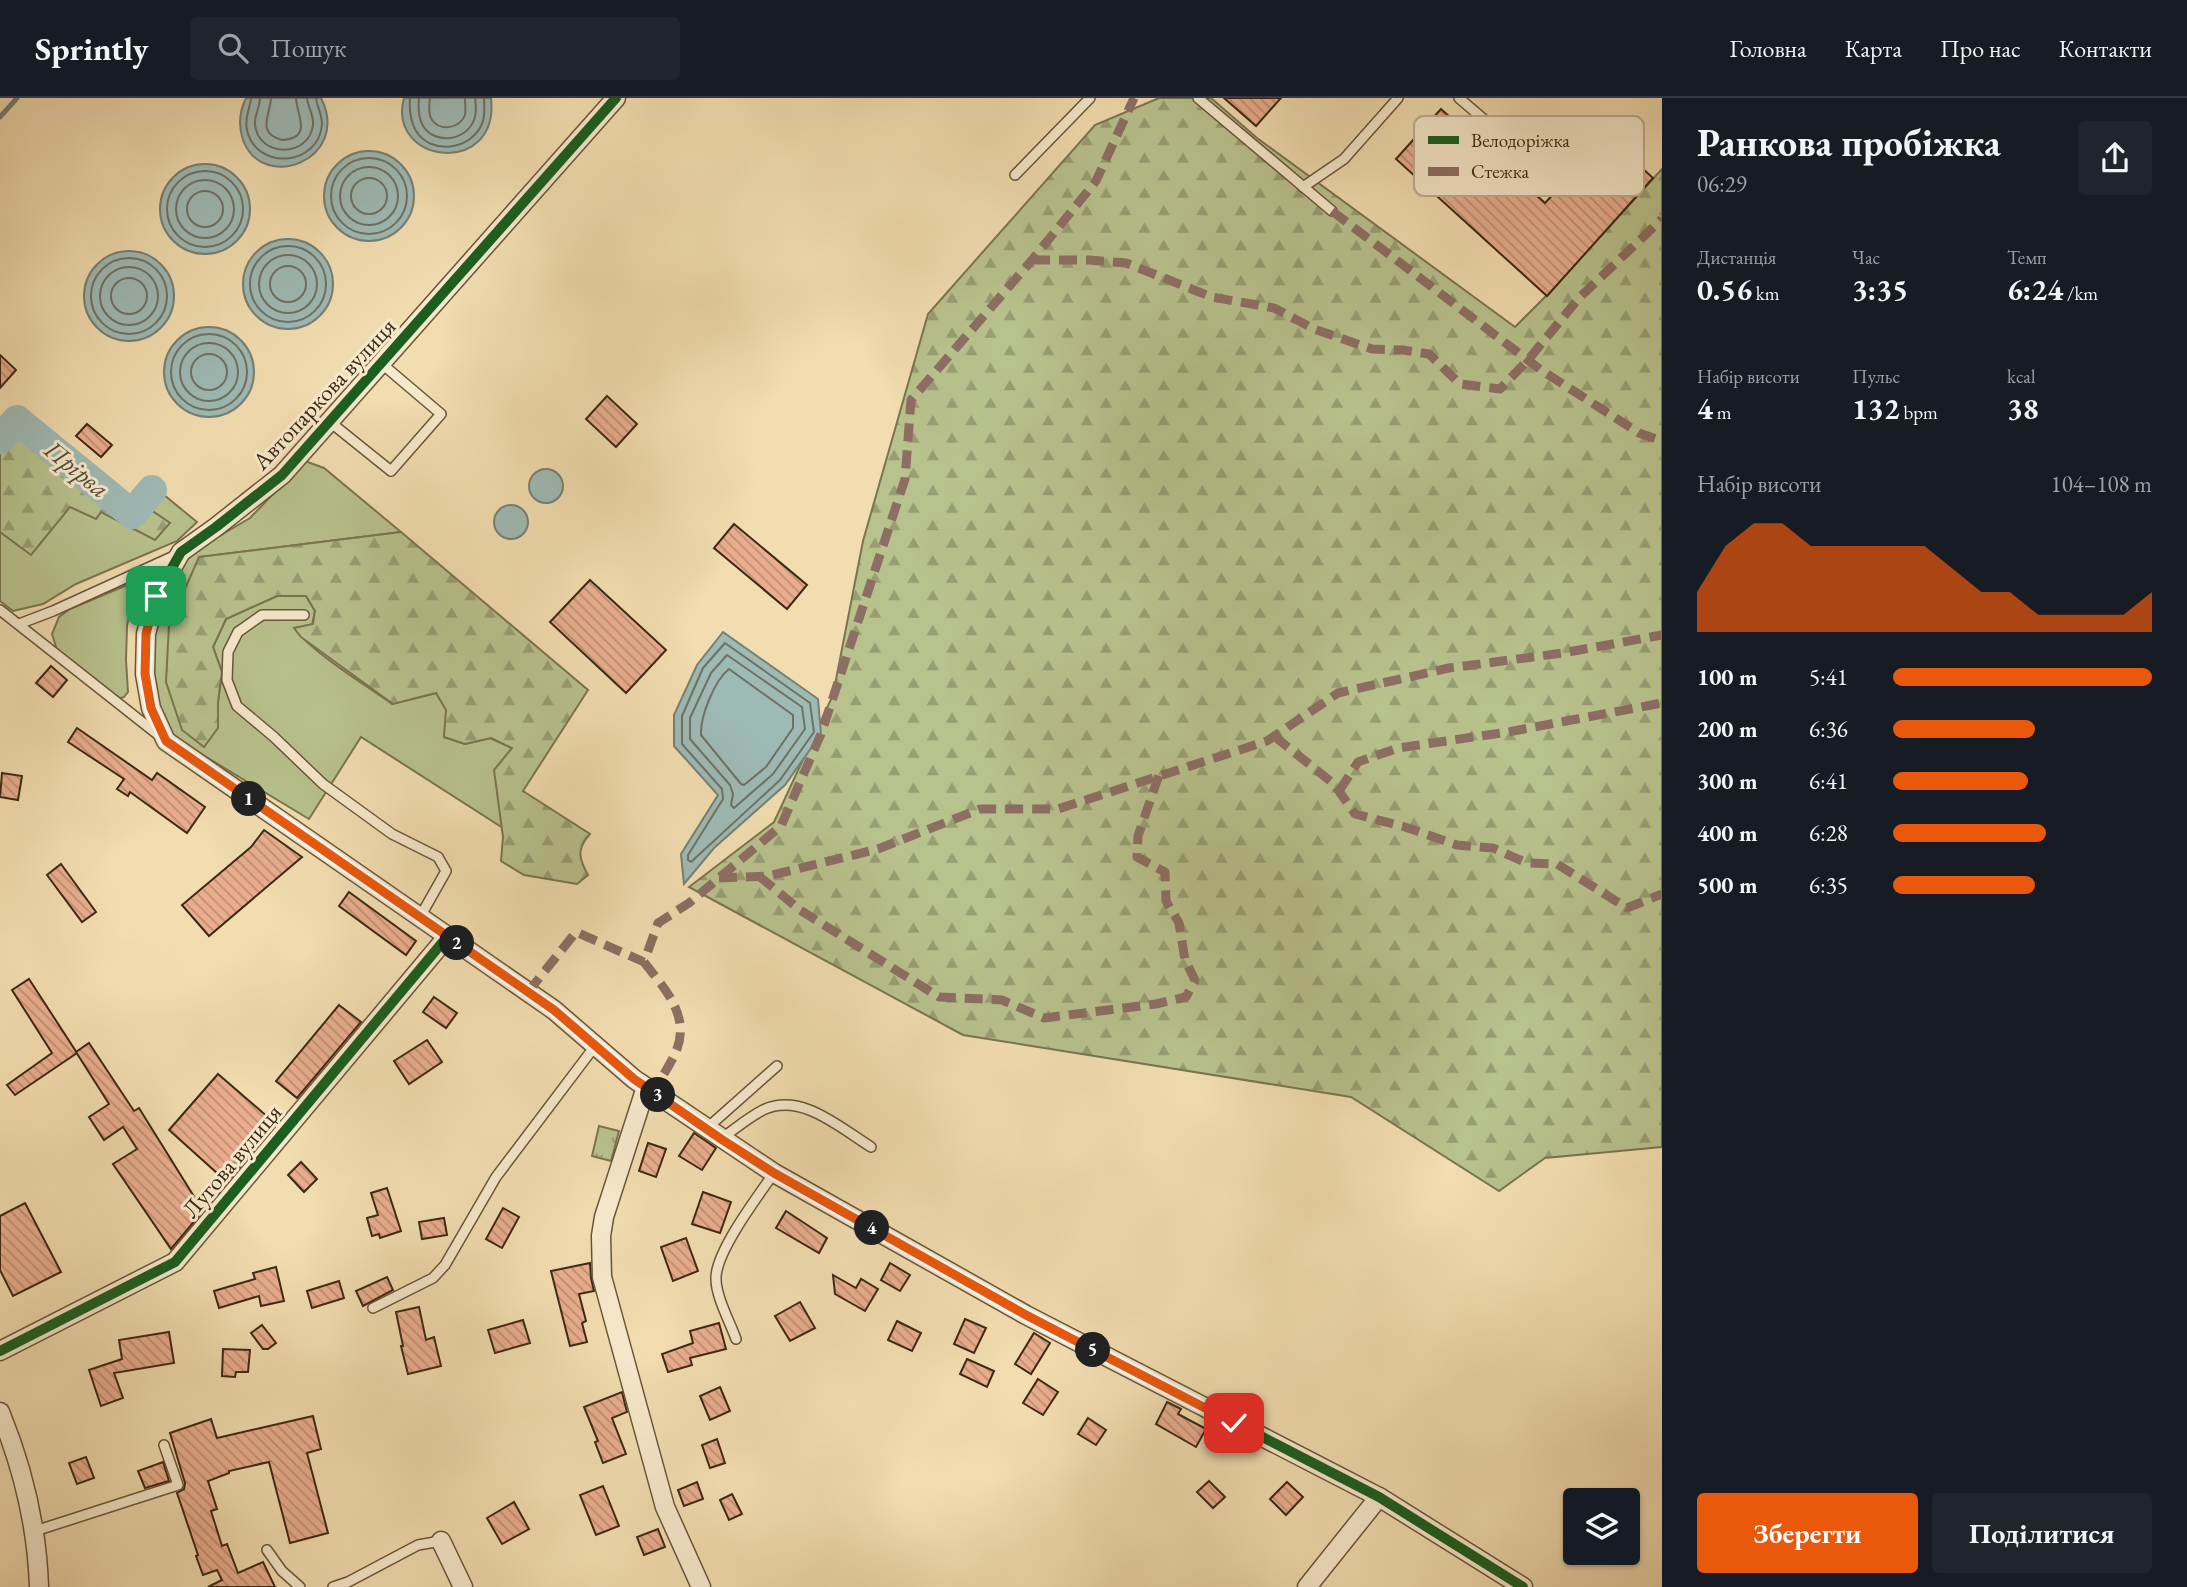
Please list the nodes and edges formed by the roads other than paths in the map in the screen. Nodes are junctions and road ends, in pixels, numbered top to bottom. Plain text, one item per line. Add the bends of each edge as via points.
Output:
1 (616, 98) edge
2 (1090, 98) edge
3 (1198, 98) edge
4 (1398, 98) edge
5 (1459, 98) edge
6 (1480, 116) edge
7 (1015, 175) dead end
8 (1303, 187) junction
9 (1332, 211) dead end
10 (381, 363) junction
11 (330, 422) junction
12 (181, 552) junction
13 (0, 610) edge
14 (303, 615) dead end
15 (19, 624) junction
16 (166, 741) junction
17 (420, 918) junction
18 (447, 937) junction
19 (596, 1046) junction
20 (777, 1066) dead end
21 (646, 1087) junction
22 (713, 1134) junction
23 (871, 1147) dead end
24 (774, 1173) junction
25 (373, 1308) dead end
26 (736, 1339) dead end
27 (0, 1351) edge
28 (0, 1412) edge
29 (164, 1446) dead end
30 (1379, 1497) junction
31 (35, 1531) junction
32 (441, 1541) joint
33 (267, 1550) dead end
34 (39, 1587) edge
35 (300, 1587) edge
36 (333, 1587) edge
37 (463, 1587) edge
38 (701, 1587) edge
39 (1307, 1587) edge
40 (1523, 1587) edge

1 - 10 street, Автопаркова вулиця
2 - 7 lane
3 - 8 lane
4 - 8 lane via 1344,159
5 - 6 lane
8 - 9 lane
10 - 11 street, Автопаркова вулиця
10 - 11 lane via 441,414 391,471
11 - 12 street, Автопаркова вулиця via 282,475
12 - 15 lane
12 - 16 street, Автопаркова вулиця via 156,596 146,634 145,674 151,708
13 - 15 lane
14 - 17 lane via 262,615 238,632 228,652 228,680 237,706 323,785 392,834 438,858 446,871
15 - 16 lane
16 - 17 street
17 - 18 street
18 - 19 street via 554,1010
18 - 27 street, Лугова вулиця via 175,1262
19 - 21 street
19 - 25 lane via 496,1177 438,1274
20 - 22 lane
21 - 22 street
21 - 38 street via 604,1217 602,1277 665,1507
22 - 23 lane via 786,1103 810,1110
22 - 24 street
24 - 26 lane via 719,1263 717,1290
24 - 30 street via 1026,1315
28 - 31 street
29 - 31 lane via 178,1485
30 - 39 street
30 - 40 street
31 - 34 street
32 - 36 lane via 418,1545
32 - 37 street
33 - 35 lane

